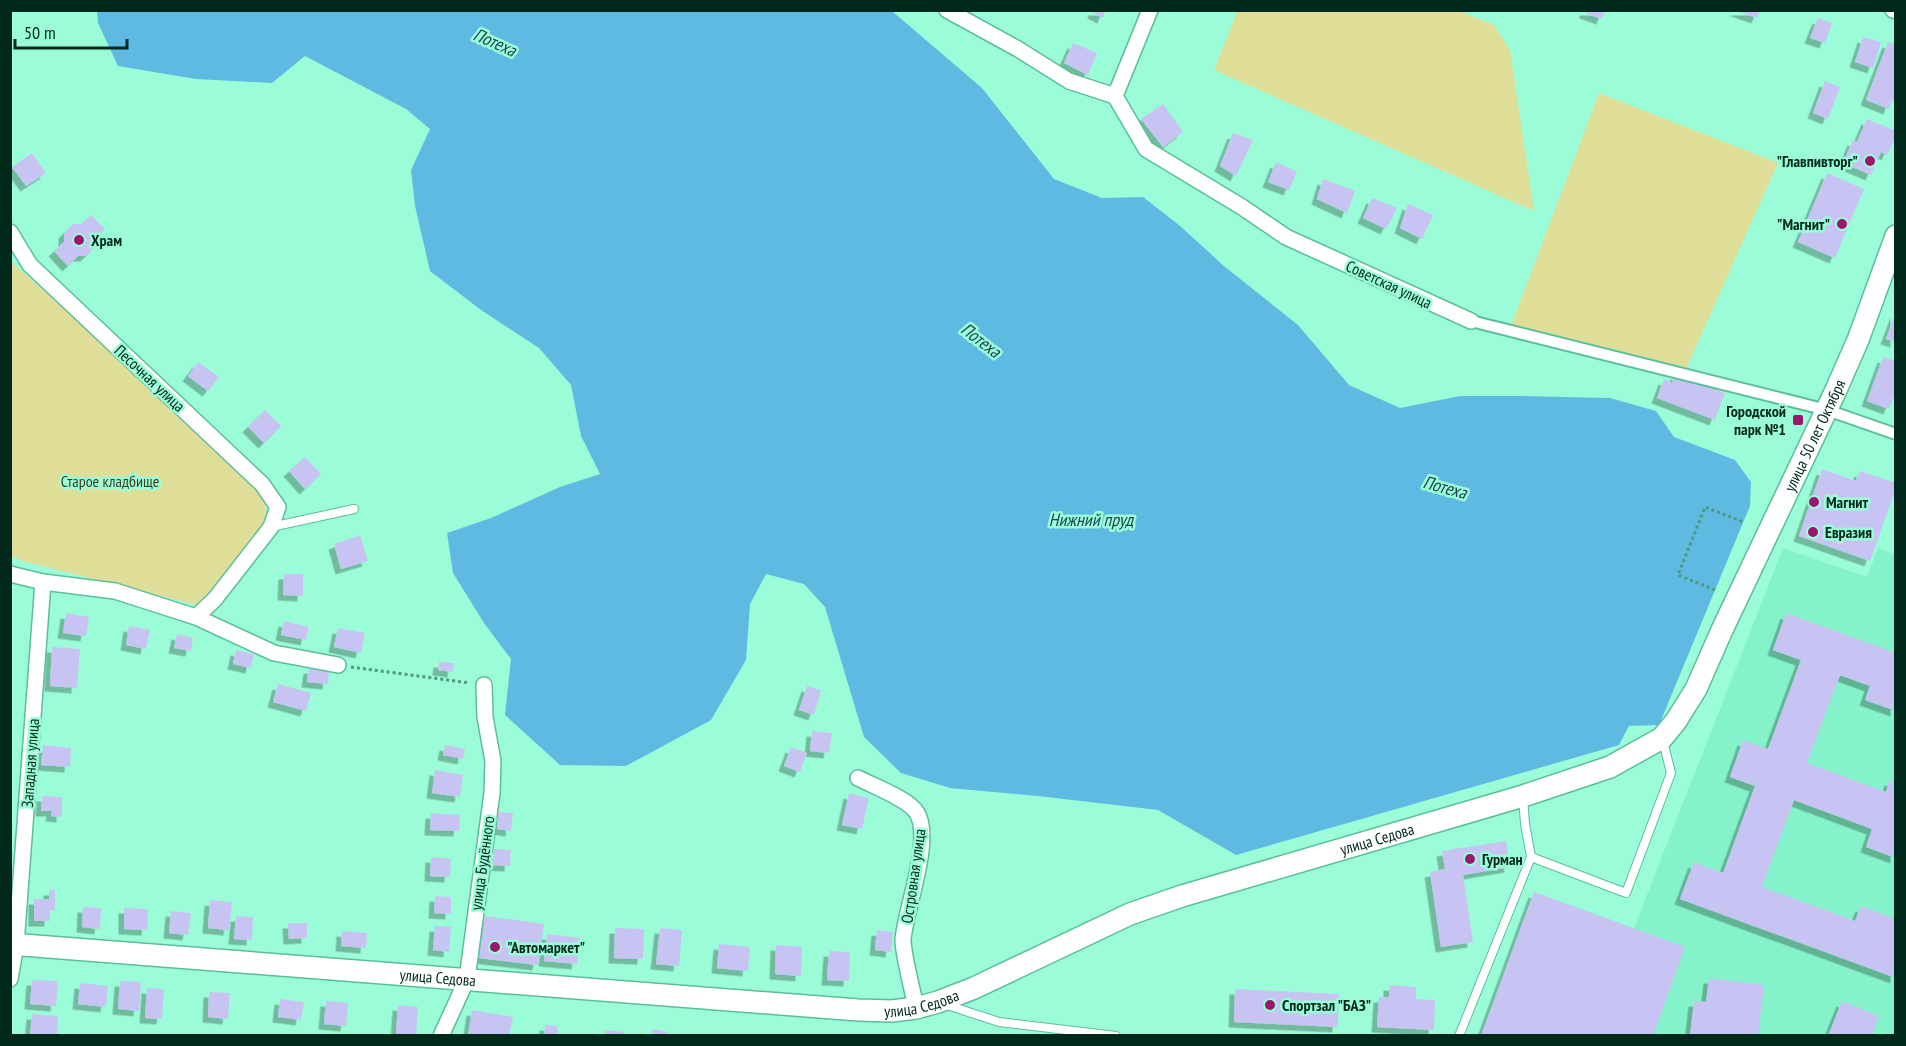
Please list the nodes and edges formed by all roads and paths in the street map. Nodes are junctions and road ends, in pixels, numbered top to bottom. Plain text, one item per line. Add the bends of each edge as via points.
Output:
1 (947, 10) edge
2 (1150, 10) edge
3 (1115, 96) junction
4 (10, 232) edge
5 (1896, 236) edge
6 (1472, 321) joint
7 (1827, 410) junction
8 (1896, 434) edge
9 (354, 509) dead end
10 (1743, 522) dead end
11 (271, 527) junction
12 (13, 574) edge
13 (43, 582) junction
14 (1715, 590) dead end
15 (196, 617) junction
16 (1722, 630) joint
17 (338, 664) joint
18 (484, 685) joint
19 (1662, 738) junction
20 (858, 778) dead end
21 (1523, 796) junction
22 (1531, 857) junction
23 (13, 944) edge
24 (10, 979) edge
25 (467, 979) junction
26 (938, 1002) junction
27 (916, 1008) junction
28 (441, 1035) edge
29 (1116, 1035) edge
30 (1459, 1035) edge

1 - 3 street via 1069,81
2 - 3 street
3 - 6 street, Советская улица via 1146,149 1286,237
4 - 11 street, Песочная улица via 30,265 262,484 278,507
5 - 7 main road, улица 50 лет Октября via 1858,340
6 - 7 street, Советская улица
7 - 8 street, Советская улица
7 - 16 main road, улица 50 лет Октября
9 - 11 lane
10 - 14 path via 1705,507 1678,575
11 - 15 street via 215,599
12 - 13 street
13 - 15 street via 116,591
13 - 23 street, Западная улица
15 - 17 street via 274,653
16 - 19 main road, улица Седова via 1696,689
17 - 18 path
18 - 25 street, улица Будённого via 493,761 492,793
19 - 21 main road, улица Седова via 1610,766
19 - 22 lane via 1671,773 1626,893
20 - 27 street, Островная улица via 910,805 921,823 914,890 903,941
21 - 22 lane
21 - 26 main road, улица Седова via 1171,899
22 - 30 lane
23 - 24 street, Западная улица
23 - 25 main road, улица Седова
25 - 27 main road, улица Седова via 858,1010
25 - 28 street, улица Будённого
26 - 27 main road, улица Седова
26 - 29 lane via 999,1022

